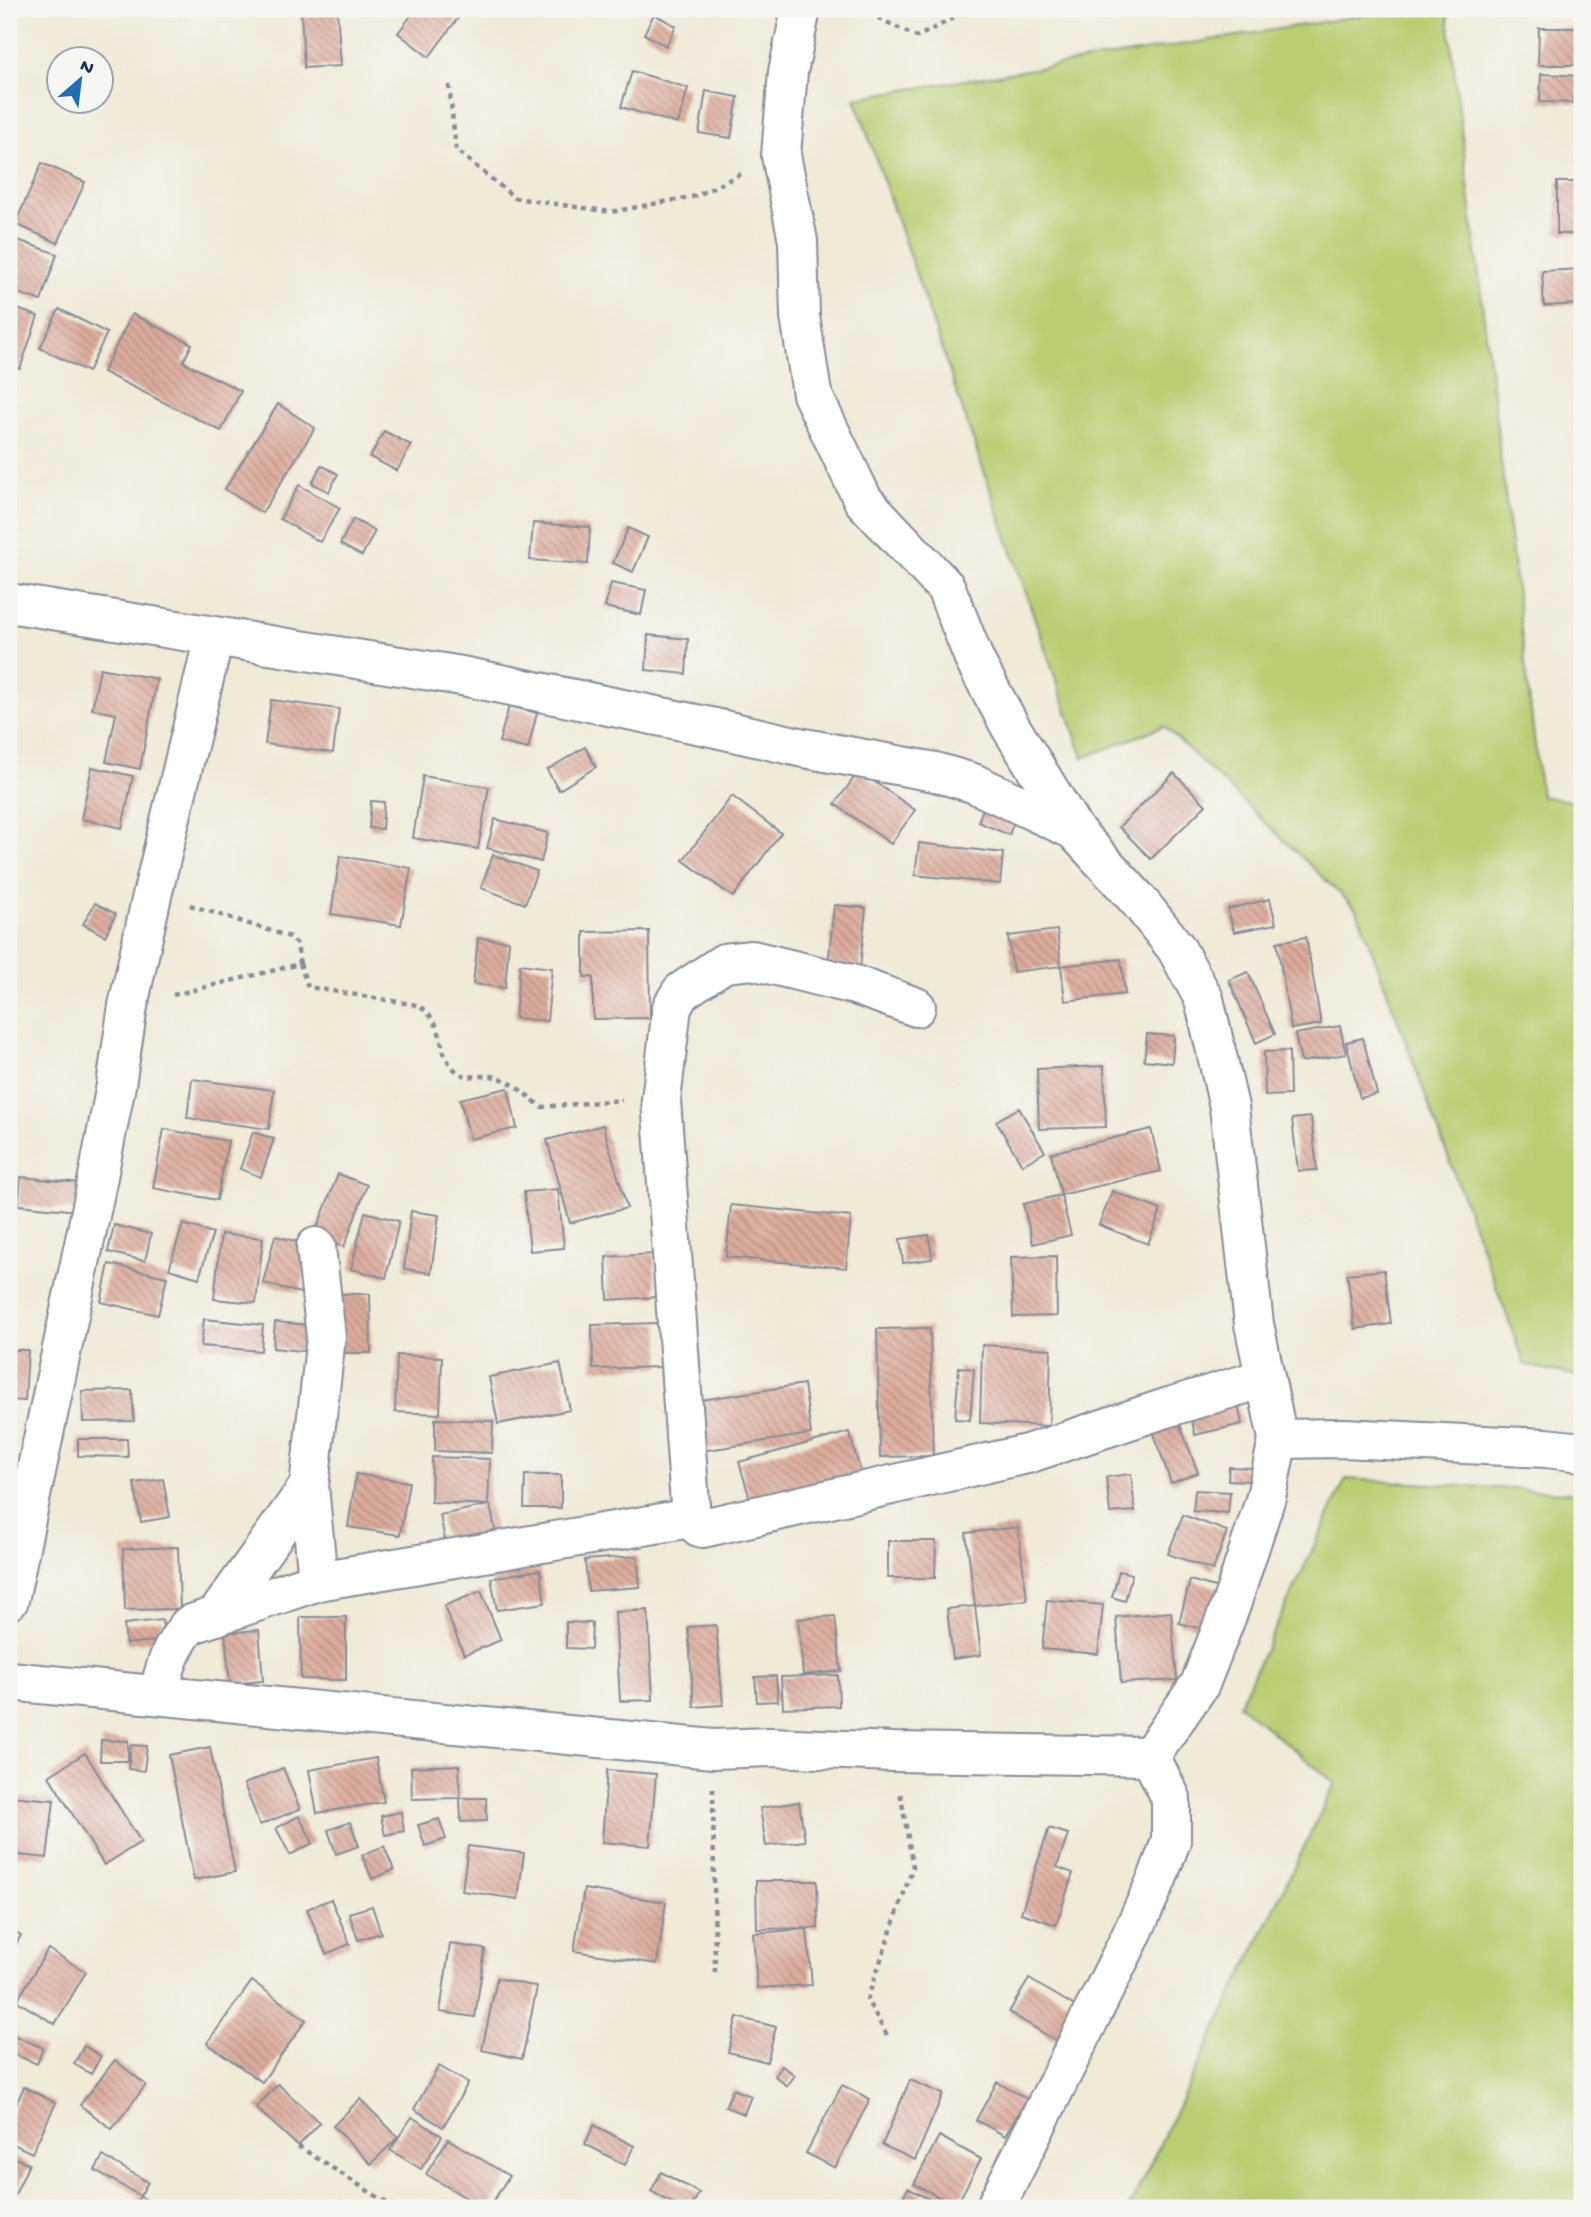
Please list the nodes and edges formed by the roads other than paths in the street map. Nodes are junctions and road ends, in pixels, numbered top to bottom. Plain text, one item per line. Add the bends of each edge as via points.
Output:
1 (801, 9) edge
2 (9, 603) edge
3 (214, 637) junction
4 (1074, 830) junction
5 (916, 1007) dead end
6 (316, 1247) dead end
7 (1265, 1378) junction
8 (1278, 1439) junction
9 (1582, 1452) edge
10 (309, 1486) junction
11 (691, 1518) junction
12 (318, 1581) junction
13 (9, 1600) edge
14 (216, 1616) junction
15 (9, 1681) edge
16 (158, 1695) junction
17 (1150, 1756) junction
18 (995, 2208) edge

1 - 4 street via 781,155 798,241 800,316 812,394 863,500 946,587 975,661
2 - 3 street
3 - 4 street via 463,676 935,772 973,783
3 - 13 street via 128,1006 95,1192
4 - 7 street via 1176,948 1204,999 1229,1107 1254,1324
5 - 11 street via 855,985 752,960 724,963 681,992 672,1007 661,1100
6 - 10 street via 326,1337
7 - 8 street
7 - 11 street via 1027,1454 703,1528
8 - 9 street
8 - 17 street via 1266,1497 1200,1684
10 - 12 street
10 - 14 street
11 - 12 street
12 - 14 street
14 - 16 street via 189,1625 177,1639
15 - 16 street
16 - 17 street via 713,1749
17 - 18 street via 1171,1798 1171,1841 1131,1936

